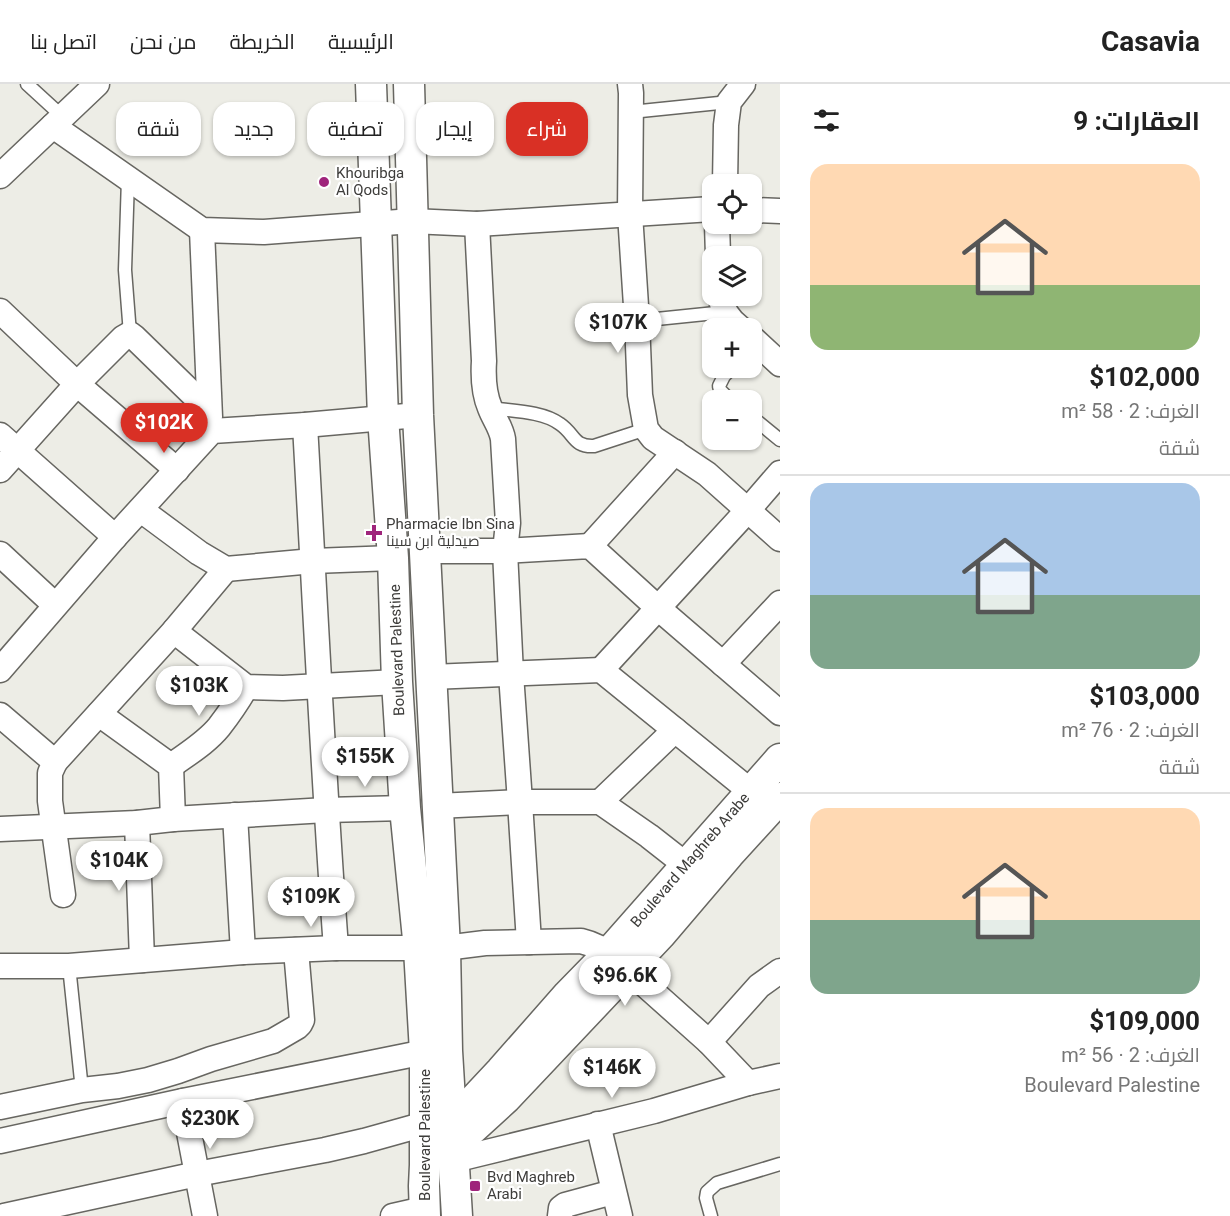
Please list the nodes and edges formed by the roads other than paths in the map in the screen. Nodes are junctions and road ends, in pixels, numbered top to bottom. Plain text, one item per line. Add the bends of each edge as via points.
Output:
1 (27, 84) edge
2 (97, 84) edge
3 (371, 84) edge
4 (409, 84) edge
5 (630, 84) edge
6 (736, 93) edge
7 (631, 112) junction
8 (58, 121) junction
9 (725, 174) edge
10 (0, 176) edge
11 (128, 179) junction
12 (702, 210) edge
13 (762, 210) edge
14 (780, 211) edge
15 (630, 214) junction
16 (412, 221) junction
17 (376, 224) junction
18 (477, 224) junction
19 (202, 230) junction
20 (0, 311) edge
21 (637, 321) junction
22 (702, 325) edge
23 (130, 334) junction
24 (762, 347) edge
25 (780, 364) edge
26 (77, 384) junction
27 (490, 408) junction
28 (418, 415) junction
29 (383, 417) junction
30 (210, 420) junction
31 (305, 425) junction
32 (762, 425) edge
33 (646, 429) junction
34 (780, 440) edge
35 (8, 443) edge
36 (675, 452) junction
37 (0, 470) edge
38 (177, 470) junction
39 (780, 473) edge
40 (141, 510) junction
41 (748, 510) junction
42 (115, 537) junction
43 (780, 540) edge
44 (591, 546) junction
45 (424, 551) junction
46 (505, 551) junction
47 (0, 554) edge
48 (393, 558) junction
49 (313, 561) junction
50 (226, 569) junction
51 (780, 603) edge
52 (55, 605) junction
53 (658, 608) junction
54 (174, 631) junction
55 (723, 664) junction
56 (0, 670) edge
57 (601, 670) junction
58 (511, 674) junction
59 (431, 677) junction
60 (397, 682) junction
61 (320, 685) junction
62 (246, 687) junction
63 (780, 713) edge
64 (99, 714) junction
65 (0, 715) edge
66 (675, 730) junction
67 (780, 759) edge
68 (55, 762) junction
69 (171, 766) junction
70 (767, 799) edge
71 (520, 802) junction
72 (600, 802) junction
73 (437, 806) junction
74 (405, 808) junction
75 (326, 810) junction
76 (235, 816) junction
77 (173, 819) junction
78 (137, 823) junction
79 (54, 826) junction
80 (0, 829) edge
81 (686, 866) junction
82 (63, 896) dead end
83 (528, 942) junction
84 (336, 948) junction
85 (432, 948) junction
86 (296, 950) junction
87 (243, 952) junction
88 (142, 960) junction
89 (618, 961) junction
90 (0, 966) edge
91 (69, 966) junction
92 (780, 971) edge
93 (709, 1042) junction
94 (425, 1052) junction
95 (780, 1076) edge
96 (748, 1083) junction
97 (82, 1090) junction
98 (183, 1101) junction
99 (0, 1107) edge
100 (598, 1124) junction
101 (0, 1141) edge
102 (439, 1144) junction
103 (780, 1165) edge
104 (197, 1174) junction
105 (613, 1192) junction
106 (425, 1212) edge
107 (4, 1216) edge
108 (205, 1216) edge
109 (393, 1216) edge
110 (457, 1216) edge
111 (560, 1216) edge
112 (620, 1216) edge
113 (711, 1216) edge

1 - 8 lane
2 - 8 street
3 - 17 street, Boulevard Palestine
4 - 16 street, Boulevard Palestine
5 - 7 street
6 - 7 lane
6 - 9 street via 726,125
7 - 15 street
8 - 10 street
8 - 11 street
11 - 19 street
11 - 23 lane via 125,270
12 - 15 street
13 - 14 street
15 - 18 street
15 - 21 street
16 - 17 street
16 - 18 street
16 - 28 street, Boulevard Palestine
17 - 19 street via 264,231
17 - 29 street, Boulevard Palestine
18 - 27 street via 483,378
19 - 30 street
20 - 26 street
21 - 22 lane
21 - 33 street via 640,394
23 - 26 street
23 - 30 street
24 - 25 street
26 - 35 street
26 - 38 street
27 - 33 lane via 548,417 586,446
27 - 46 street via 503,439 508,523
28 - 29 street
28 - 45 street, Boulevard Palestine
29 - 31 street
29 - 48 street, Boulevard Palestine
30 - 31 street
30 - 38 street
31 - 49 street
32 - 34 lane
33 - 36 street
35 - 37 street
35 - 42 street
36 - 41 street
36 - 44 street
38 - 40 street
39 - 41 street
40 - 42 street
40 - 50 street
41 - 43 street
41 - 53 street
42 - 52 street
44 - 46 street
44 - 53 street
45 - 46 street
45 - 59 street, Boulevard Palestine
46 - 58 street
47 - 52 street
48 - 49 street
48 - 60 street, Boulevard Palestine
49 - 50 street
49 - 61 street
50 - 54 street
51 - 55 street
52 - 56 street
53 - 55 street
53 - 57 street
54 - 62 street
54 - 64 street
55 - 63 street
57 - 58 street
57 - 66 street
58 - 59 street
58 - 71 street
59 - 73 street, Boulevard Palestine
60 - 61 street
60 - 74 street, Boulevard Palestine
61 - 62 street
61 - 75 street
62 - 69 street via 219,727
64 - 68 street
64 - 69 street
65 - 68 street
66 - 70 street
66 - 72 street
67 - 70 street, Boulevard Maghreb Arabe
68 - 79 street via 49,783
69 - 77 street
70 - 81 street, Boulevard Maghreb Arabe
70 - 89 street, Boulevard Maghreb Arabe via 660,935
71 - 72 street
71 - 73 street
71 - 83 street
72 - 81 street
73 - 85 street, Boulevard Palestine
74 - 75 street
74 - 85 street, Boulevard Palestine
75 - 76 street
75 - 84 street
76 - 77 street
76 - 87 street
77 - 78 street
78 - 79 street
78 - 88 street
79 - 80 street
79 - 82 street
81 - 89 street, Boulevard Maghreb Arabe
83 - 85 street
83 - 89 street via 591,943
84 - 85 street
84 - 86 street
85 - 94 street, Boulevard Palestine
85 - 102 street, Boulevard Palestine via 447,1051
86 - 87 street
86 - 97 street via 302,1011 297,1027 273,1041 148,1080
87 - 88 street
88 - 91 street
89 - 93 street
89 - 102 street, Boulevard Maghreb Arabe via 506,1098
90 - 91 street
91 - 97 lane
92 - 93 street via 759,986
93 - 96 street
94 - 98 street
94 - 102 street, Boulevard Palestine
95 - 96 street
96 - 100 street
97 - 99 street
98 - 101 street
98 - 104 street
100 - 102 street
100 - 105 street
102 - 104 street via 364,1141
102 - 106 street, Boulevard Palestine via 424,1186
102 - 110 street, Boulevard Palestine
103 - 113 lane via 717,1182 707,1192
104 - 107 street
104 - 108 street
105 - 111 street via 565,1205
105 - 112 street
106 - 109 street

